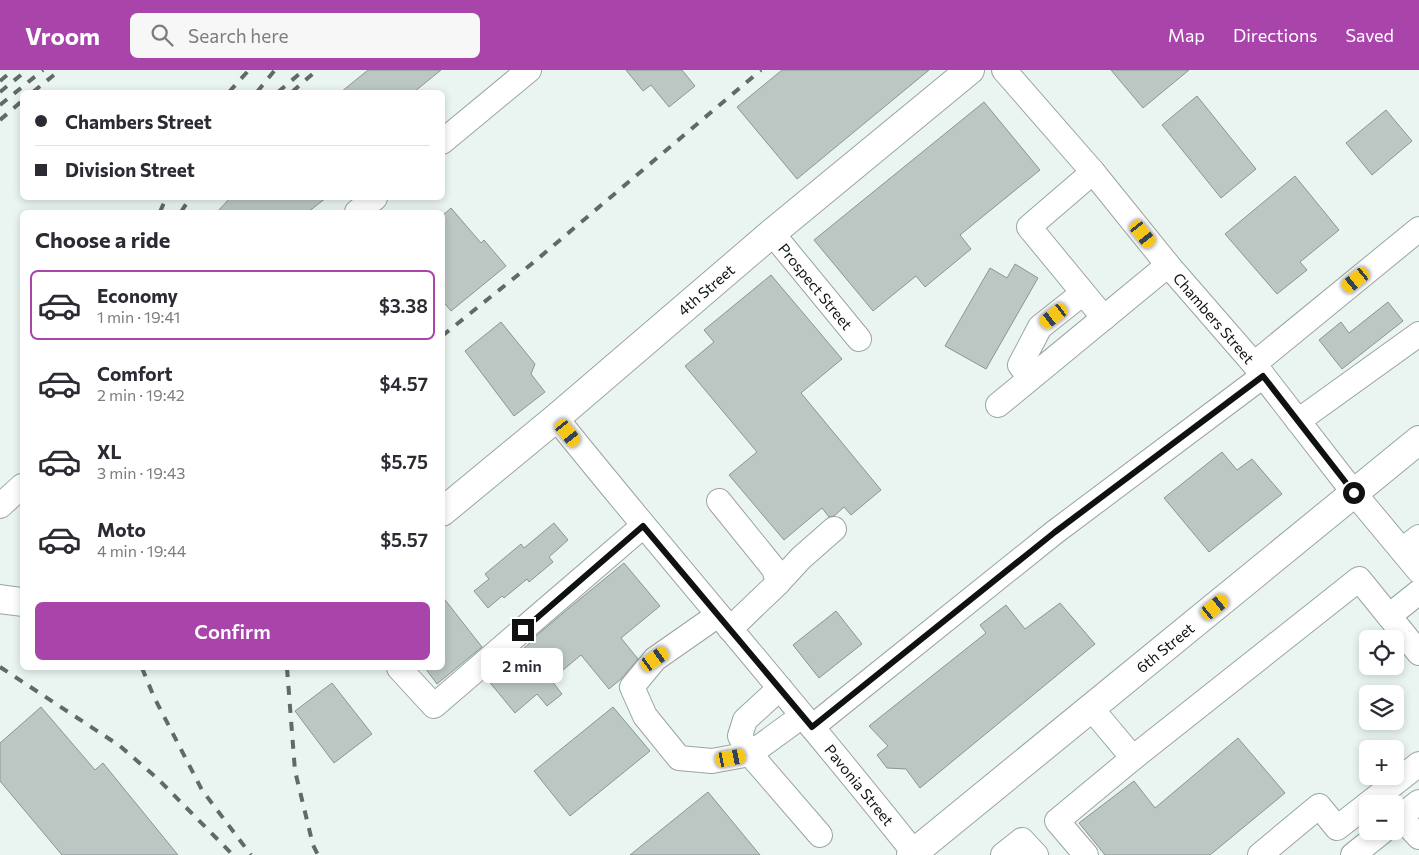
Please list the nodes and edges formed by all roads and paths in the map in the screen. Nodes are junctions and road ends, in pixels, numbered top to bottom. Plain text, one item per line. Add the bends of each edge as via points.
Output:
1 (529, 70) edge
2 (970, 70) edge
3 (1004, 70) edge
4 (445, 140) edge
5 (1093, 172) junction
6 (372, 200) edge
7 (360, 210) edge
8 (772, 232) junction
9 (1418, 233) edge
10 (1168, 265) junction
11 (1083, 293) junction
12 (1104, 318) junction
13 (1419, 334) edge
14 (859, 339) dead end
15 (1258, 370) junction
16 (1030, 378) junction
17 (998, 405) dead end
18 (556, 418) junction
19 (1298, 421) junction
20 (1419, 440) edge
21 (20, 488) edge
22 (1354, 493) junction
23 (719, 501) dead end
24 (0, 506) edge
25 (445, 510) edge
26 (643, 526) junction
27 (834, 529) dead end
28 (1410, 544) edge
29 (1419, 571) edge
30 (778, 583) junction
31 (1419, 592) edge
32 (0, 598) edge
33 (20, 602) edge
34 (1389, 616) junction
35 (724, 622) junction
36 (1419, 653) edge
37 (401, 670) edge
38 (780, 688) junction
39 (1091, 708) junction
40 (807, 721) junction
41 (750, 754) junction
42 (1133, 758) junction
43 (1418, 766) edge
44 (1380, 795) edge
45 (1419, 802) edge
46 (1359, 811) edge
47 (1404, 815) edge
48 (820, 835) dead end
49 (1404, 837) edge
50 (1419, 837) edge
51 (914, 854) edge
52 (1003, 855) edge
53 (1036, 855) edge
54 (1086, 855) edge
55 (1260, 855) edge

1 - 4 street
2 - 8 main road, 4th Street
3 - 5 street, Chambers Street
5 - 10 street, Chambers Street
5 - 11 street via 1029,226
6 - 7 street
8 - 14 street, Prospect Street
8 - 18 main road, 4th Street
9 - 15 street
10 - 12 street
10 - 15 street, Chambers Street
11 - 12 street
11 - 16 street via 1040,327 1020,365
12 - 16 street
13 - 19 street
15 - 19 street, Chambers Street
15 - 40 street via 1055,532
16 - 17 street
18 - 25 main road, 4th Street
18 - 26 street, Pavonia Street
19 - 22 street, Chambers Street
20 - 22 main road, 6th Street
21 - 24 street
22 - 28 street, Chambers Street
22 - 39 main road, 6th Street
23 - 30 street via 774,569
26 - 35 street, Pavonia Street
26 - 37 street via 434,706
27 - 30 street
28 - 29 street, Chambers Street
30 - 35 street
31 - 34 street
32 - 33 main road
34 - 36 street
34 - 42 street via 1359,578
35 - 38 street, Pavonia Street
35 - 41 street via 655,659 632,687 645,716 679,758 712,761
38 - 40 street, Pavonia Street
38 - 41 street via 745,720 740,736
39 - 42 street
39 - 51 main road, 6th Street
40 - 41 street
40 - 51 street, Pavonia Street
41 - 48 street
42 - 54 street via 1057,821
43 - 44 street
45 - 47 street
46 - 55 street via 1337,828 1319,806
49 - 50 street
52 - 53 street via 1022,840

